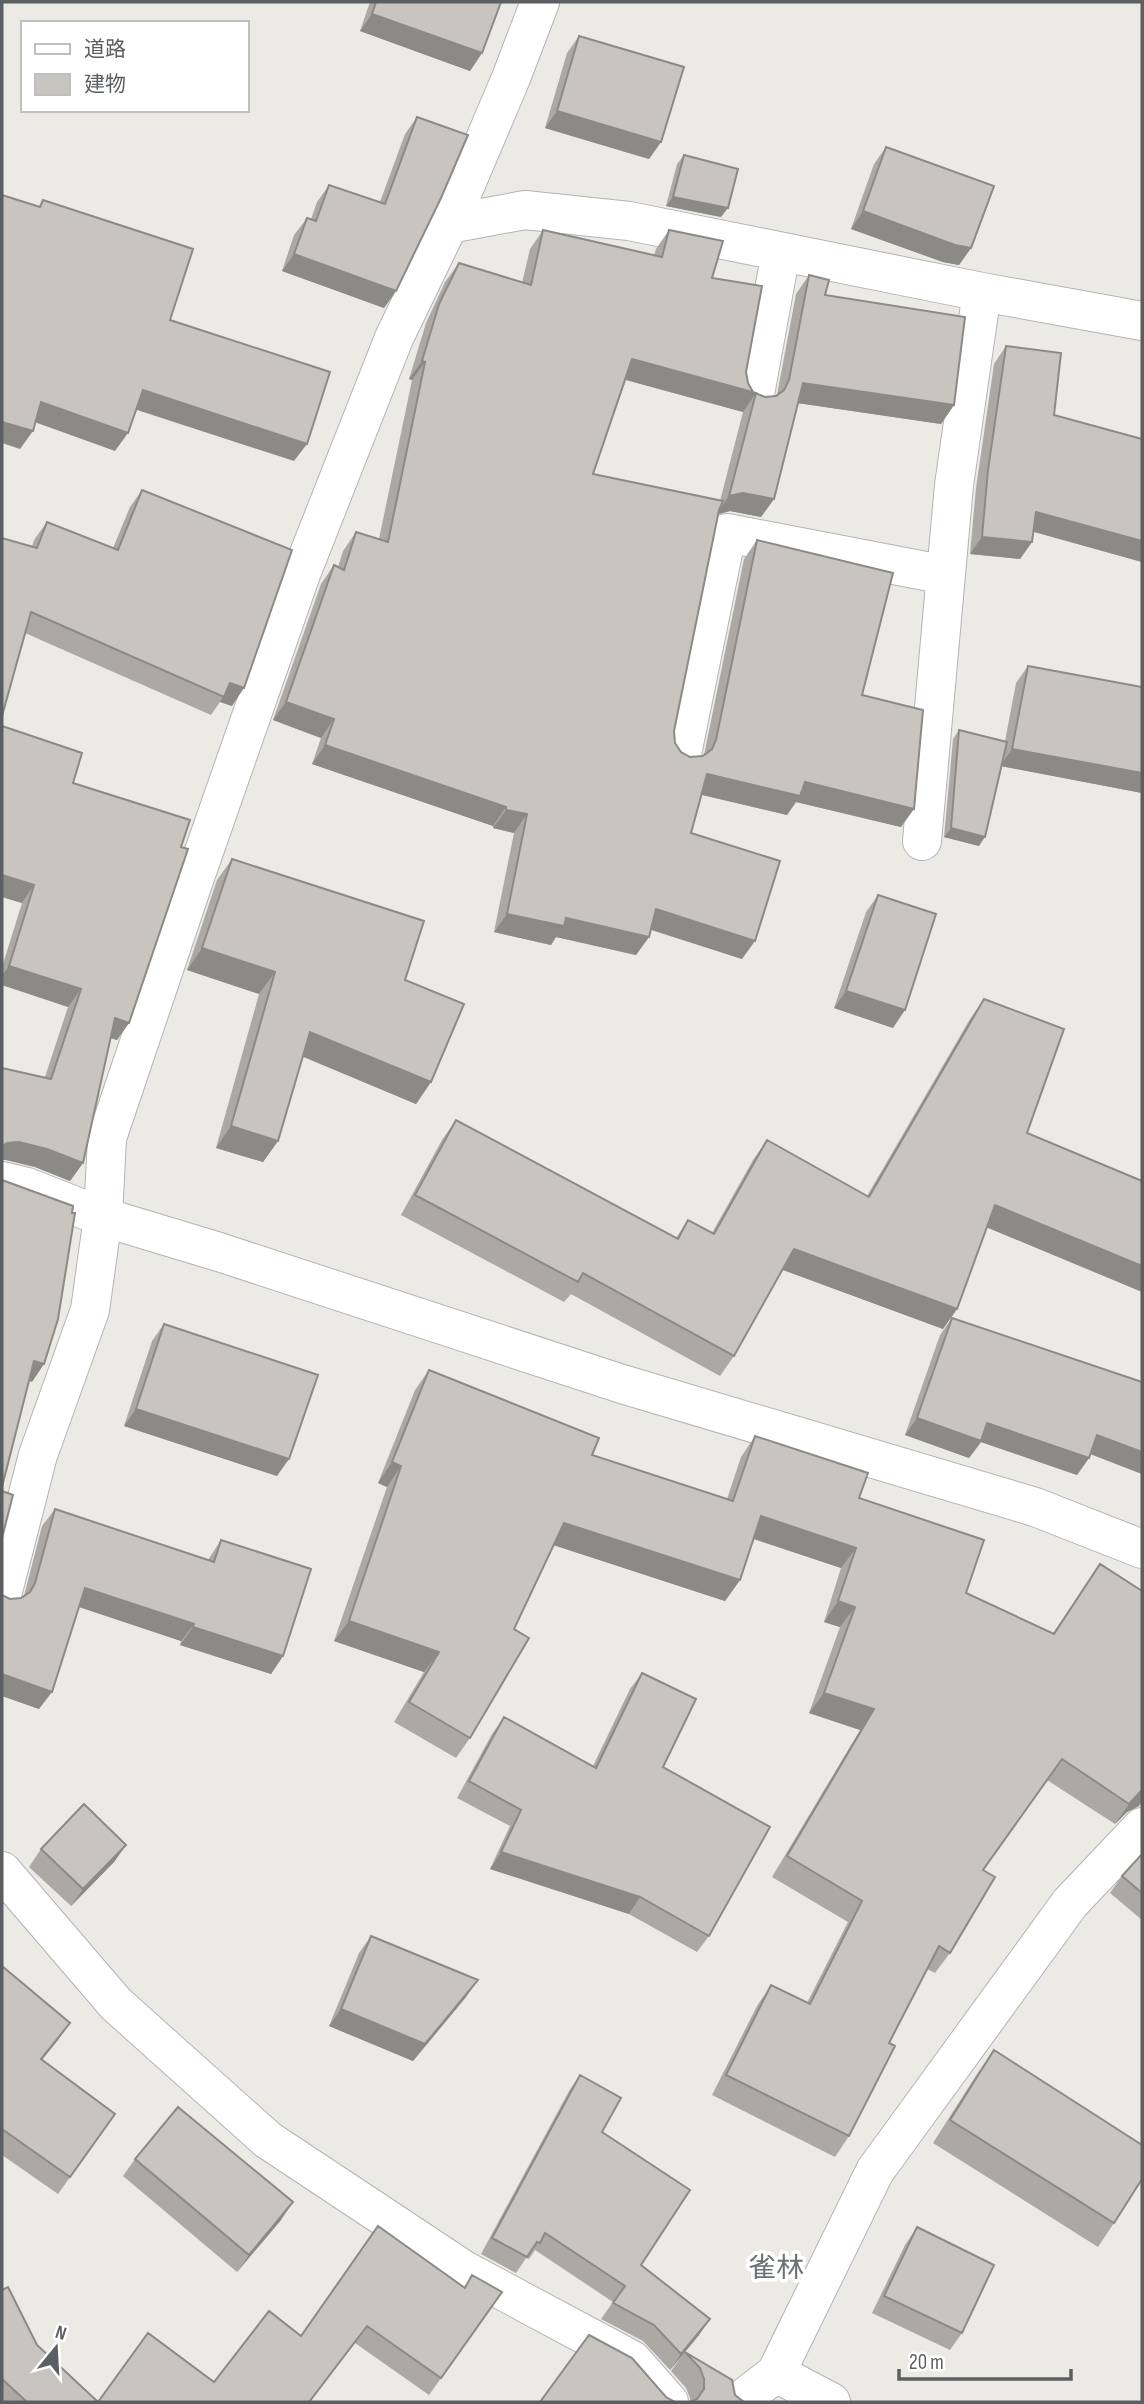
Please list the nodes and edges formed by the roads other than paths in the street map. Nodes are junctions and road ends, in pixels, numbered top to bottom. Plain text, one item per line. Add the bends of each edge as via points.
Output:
1 (540, 2) edge
2 (449, 223) junction
3 (781, 252) junction
4 (982, 292) junction
5 (1142, 321) edge
6 (755, 394) edge
7 (946, 575) junction
8 (682, 754) edge
9 (922, 841) dead end
10 (2, 1181) edge
11 (103, 1217) junction
12 (1142, 1549) edge
13 (2, 1595) edge
14 (1142, 1827) edge
15 (2, 1871) edge
16 (776, 2373) junction
17 (669, 2402) edge
18 (739, 2402) edge
19 (831, 2402) edge

1 - 2 street
2 - 3 street via 525,210 629,221
2 - 11 street via 394,338 301,574 107,1138
3 - 4 street
3 - 6 street
4 - 5 street
4 - 7 street
7 - 8 street via 726,533
7 - 9 street
10 - 11 street
11 - 12 street via 622,1384 1035,1507
11 - 13 street via 90,1310 38,1455
14 - 16 street via 1070,1903 875,2171
15 - 17 street via 116,2004 268,2140 464,2270 632,2360
16 - 18 street
16 - 19 street

